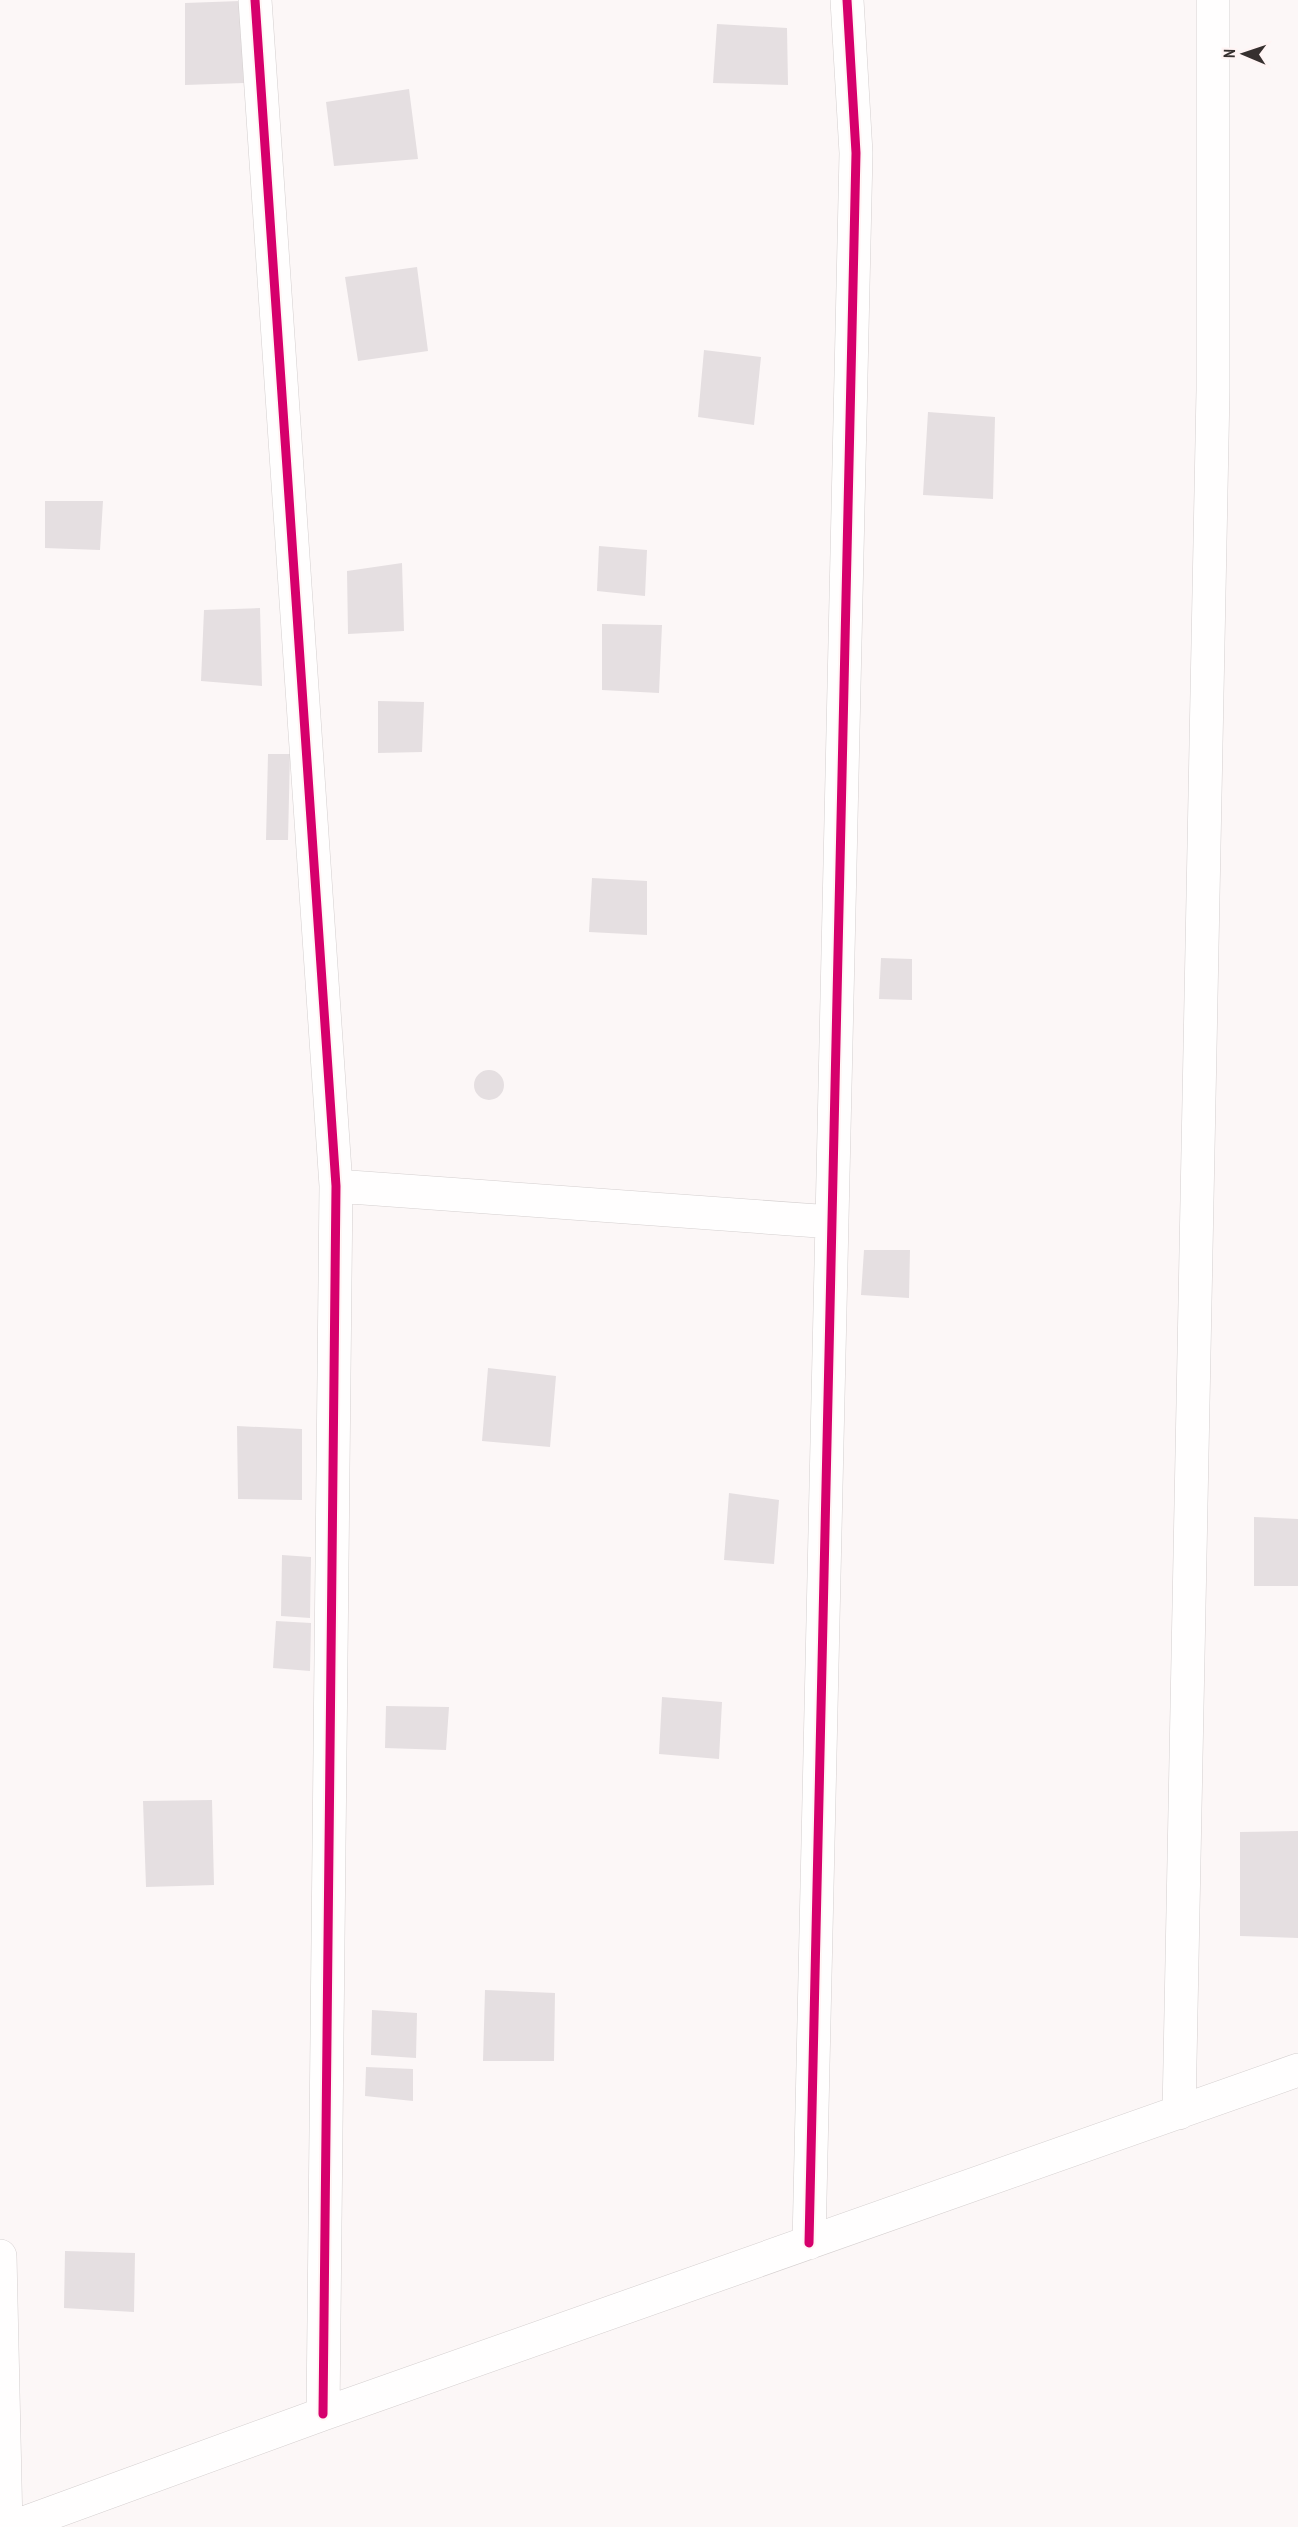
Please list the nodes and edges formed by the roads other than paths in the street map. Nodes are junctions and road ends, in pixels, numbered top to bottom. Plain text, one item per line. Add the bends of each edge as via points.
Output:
1 (255, 0) edge
2 (847, 0) edge
3 (1213, 0) edge
4 (336, 1186) junction
5 (832, 1222) junction
6 (1298, 2070) edge
7 (1179, 2113) junction
8 (809, 2243) junction
9 (0, 2256) edge
10 (323, 2414) junction
11 (6, 2527) edge
12 (13, 2527) edge

1 - 4 street
2 - 5 street via 856,153
3 - 7 street via 1213,402
4 - 5 street
4 - 10 street
5 - 8 street
6 - 7 street
7 - 8 street
8 - 10 street
9 - 11 street
10 - 12 street

